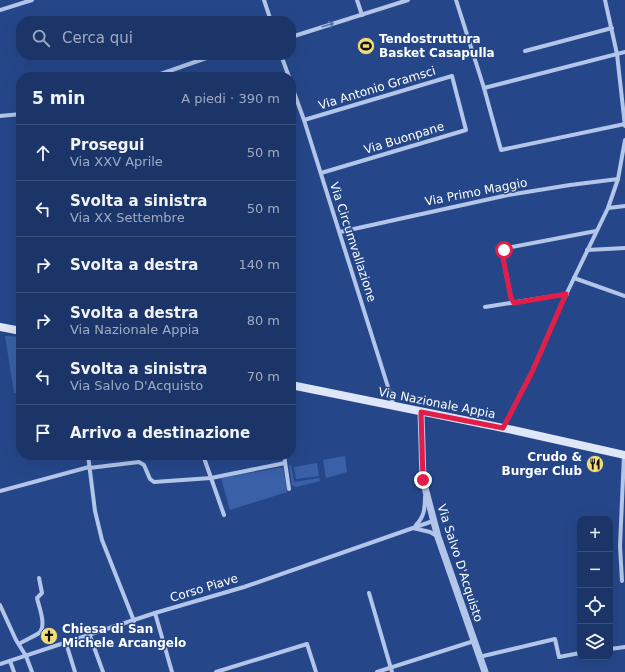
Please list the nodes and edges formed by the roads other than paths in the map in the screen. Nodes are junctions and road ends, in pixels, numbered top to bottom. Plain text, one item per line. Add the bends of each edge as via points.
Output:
1 (32, 0) edge
2 (264, 0) edge
3 (357, 0) edge
4 (408, 0) edge
5 (456, 0) edge
6 (605, 0) edge
7 (0, 10) edge
8 (362, 15) junction
9 (269, 16) edge
10 (612, 28) junction
11 (296, 35) edge
12 (525, 50) dead end
13 (625, 52) edge
14 (617, 54) junction
15 (201, 60) edge
16 (283, 60) edge
17 (166, 72) edge
18 (287, 72) edge
19 (484, 88) junction
20 (296, 98) edge
21 (460, 104) joint
22 (16, 114) edge
23 (0, 116) edge
24 (304, 120) junction
25 (625, 125) edge
26 (625, 140) edge
27 (321, 173) junction
28 (618, 179) junction
29 (625, 206) edge
30 (608, 208) junction
31 (596, 231) junction
32 (340, 232) junction
33 (625, 248) edge
34 (587, 250) junction
35 (574, 278) junction
36 (566, 294) junction
37 (625, 296) edge
38 (514, 303) junction
39 (485, 307) dead end
40 (0, 327) edge
41 (16, 330) edge
42 (296, 386) edge
43 (394, 406) junction
44 (421, 412) junction
45 (503, 428) junction
46 (625, 454) edge
47 (88, 460) edge
48 (205, 460) edge
49 (285, 460) edge
50 (285, 464) junction
51 (89, 468) junction
52 (211, 478) junction
53 (289, 489) dead end
54 (425, 489) junction
55 (0, 491) edge
56 (224, 515) dead end
57 (433, 521) junction
58 (413, 528) junction
59 (438, 537) junction
60 (39, 578) dead end
61 (622, 581) dead end
62 (368, 594) dead end
63 (0, 605) edge
64 (155, 613) junction
65 (134, 621) junction
66 (90, 636) junction
67 (474, 641) junction
68 (66, 643) junction
69 (19, 644) junction
70 (625, 647) edge
71 (613, 649) edge
72 (577, 654) edge
73 (26, 656) junction
74 (479, 657) junction
75 (10, 661) junction
76 (0, 664) edge
77 (391, 670) edge
78 (14, 672) edge
79 (32, 672) edge
80 (75, 672) edge
81 (103, 672) edge
82 (172, 672) edge
83 (216, 672) edge
84 (316, 672) edge
85 (377, 672) edge
86 (484, 672) edge

1 - 7 street
2 - 9 street
3 - 8 street
4 - 8 street
5 - 19 street
6 - 10 street
11 -> 8 street
10 - 12 street
10 - 14 street
13 - 14 street
14 - 19 street
14 - 25 street
15 - 17 street
16 - 18 street
19 - 25 street via 501,150
20 - 24 street, Via Circumvallazione
21 - 24 street, Via Antonio Gramsci via 452,76
21 - 27 street, Via Buonpane via 466,130
22 - 23 street
24 - 27 street, Via Circumvallazione
26 - 28 street
27 - 32 street, Via Circumvallazione
28 - 30 street
28 - 32 street, Via Primo Maggio via 508,195
29 - 30 street
30 - 31 street
31 - 34 street
31 - 38 street via 504,250 503,258
32 - 43 street, Via Circumvallazione
33 - 34 street
34 - 35 street
35 - 36 street
35 - 37 street
36 - 38 street
36 - 45 street via 532,372
38 - 39 street
40 - 41 main road
42 - 43 main road, Via Nazionale Appia
43 - 44 main road, Via Nazionale Appia
44 - 45 main road, Via Nazionale Appia
44 - 54 street, Via Salvo D'Acquisto
45 - 46 main road, Via Nazionale Appia
46 - 61 street via 620,546
47 - 51 street
48 - 52 street
49 - 50 street
50 - 52 street
50 - 53 street
51 - 52 street via 139,462 144,465 152,482
51 - 55 street
51 - 65 street via 102,540
52 - 56 street
54 - 57 street, Via Salvo D'Acquisto
54 - 58 street via 424,514
57 - 58 street, Corso Piave
57 - 59 street, Via Salvo D'Acquisto
58 - 59 street
58 - 64 street, Corso Piave via 244,587
59 - 67 street, Via Salvo D'Acquisto
60 - 69 street via 42,593 37,598 41,629 39,633
62 - 77 street
63 - 69 street
64 - 65 street, Corso Piave
64 - 82 street
65 - 66 street, Corso Piave
66 - 68 street, Corso Piave
66 - 81 street
67 - 74 street, Via Salvo D'Acquisto
67 - 77 street
68 - 73 street, Corso Piave
68 - 80 street
69 - 73 street
70 - 71 street
72 - 74 street via 559,657 555,639
73 - 75 street, Corso Piave
73 - 79 street
74 - 86 street, Via Salvo D'Acquisto
75 - 76 street, Corso Piave
75 - 78 street
77 - 85 street
83 - 84 street via 307,644

